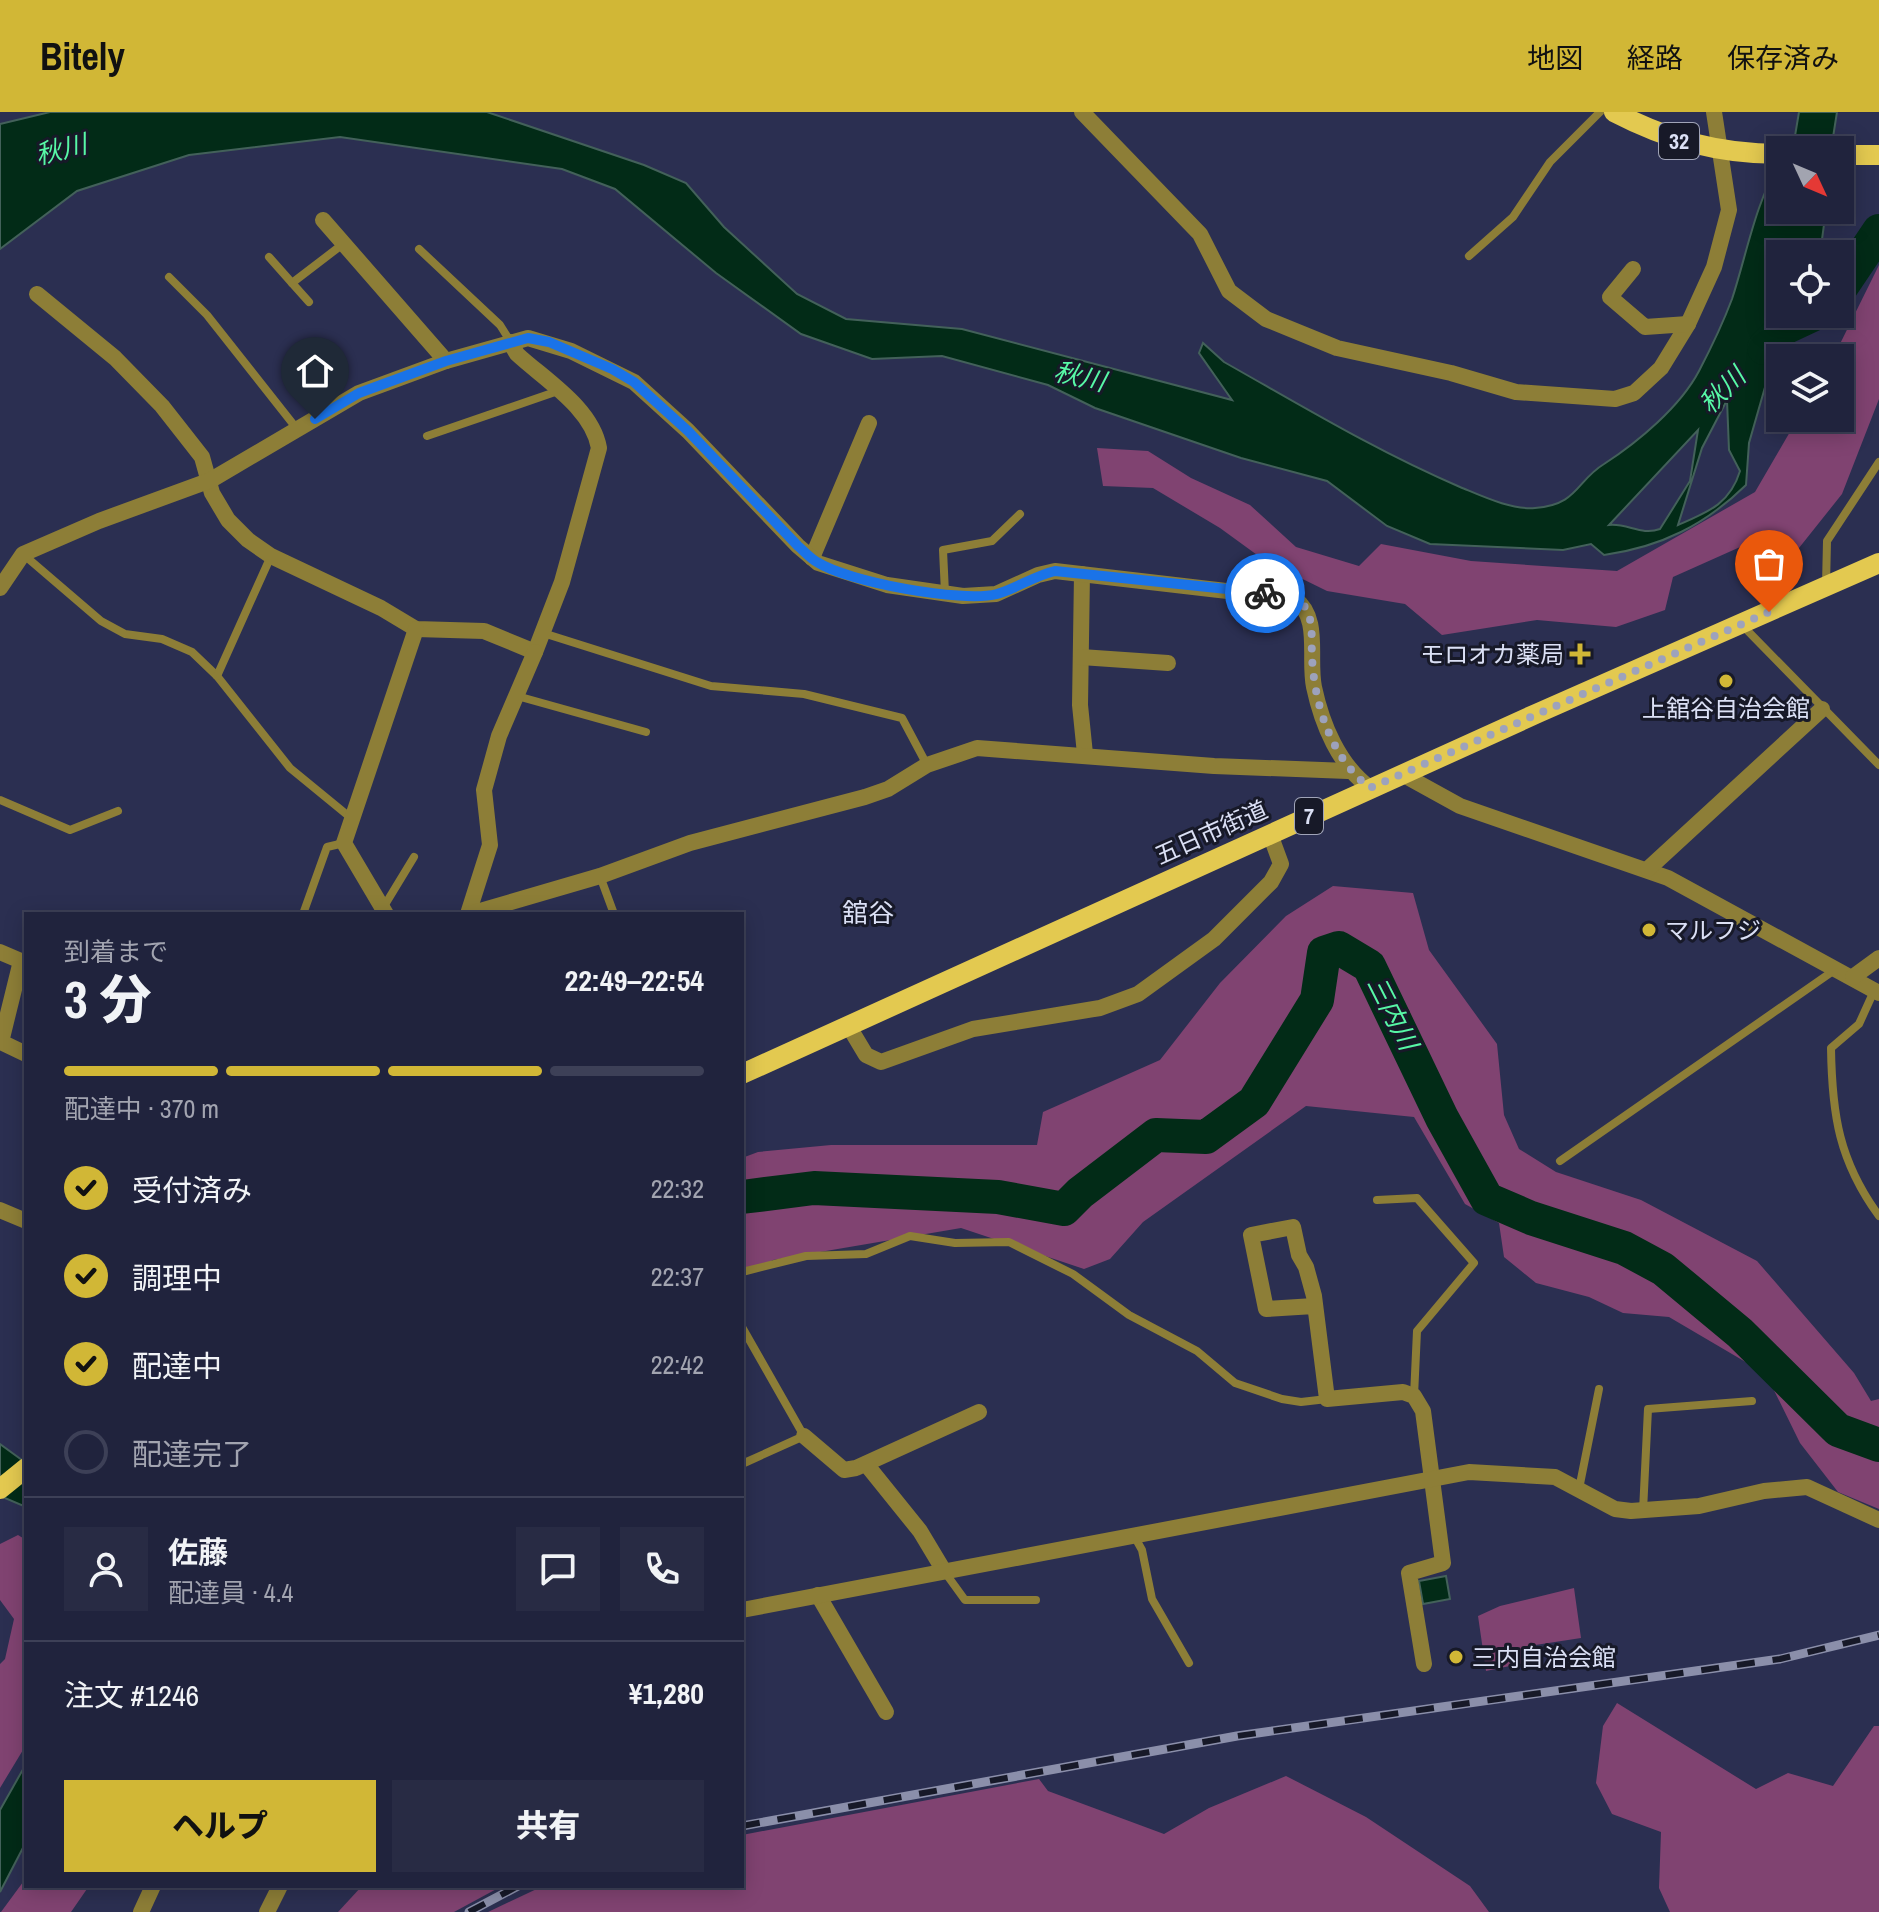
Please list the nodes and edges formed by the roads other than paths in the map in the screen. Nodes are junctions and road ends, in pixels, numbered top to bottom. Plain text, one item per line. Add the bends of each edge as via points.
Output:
1 (1082, 112) edge
2 (1600, 112) edge
3 (1614, 112) edge
4 (1714, 112) edge
5 (1722, 151) junction
6 (1766, 154) edge
7 (1854, 155) edge
8 (1879, 155) edge
9 (323, 220) dead end
10 (343, 244) junction
11 (419, 249) dead end
12 (1469, 256) dead end
13 (269, 257) dead end
14 (1633, 269) dead end
15 (169, 277) dead end
16 (292, 283) junction
17 (37, 294) dead end
18 (309, 302) dead end
19 (1688, 324) junction
20 (510, 342) junction
21 (446, 361) junction
22 (558, 391) junction
23 (869, 423) dead end
24 (297, 429) junction
25 (427, 436) dead end
26 (1879, 462) edge
27 (211, 480) junction
28 (1020, 514) dead end
29 (23, 554) junction
30 (271, 556) junction
31 (812, 558) junction
32 (1879, 563) edge
33 (1082, 574) junction
34 (1826, 587) junction
35 (0, 588) edge
36 (945, 593) junction
37 (1741, 624) junction
38 (416, 629) junction
39 (543, 633) junction
40 (535, 652) junction
41 (1081, 657) junction
42 (1168, 663) dead end
43 (217, 676) junction
44 (516, 695) junction
45 (1822, 709) junction
46 (646, 732) dead end
47 (1085, 754) junction
48 (927, 765) junction
49 (1879, 765) edge
50 (1348, 771) junction
51 (1402, 774) junction
52 (1370, 788) junction
53 (0, 800) edge
54 (118, 811) dead end
55 (351, 818) junction
56 (1270, 834) junction
57 (344, 843) junction
58 (414, 857) dead end
59 (1648, 869) junction
60 (600, 876) junction
61 (384, 911) edge
62 (304, 912) edge
63 (470, 912) edge
64 (476, 912) edge
65 (613, 912) edge
66 (0, 952) edge
67 (1879, 958) edge
68 (1836, 968) junction
69 (1853, 977) junction
70 (1877, 992) edge
71 (848, 1025) junction
72 (24, 1053) edge
73 (744, 1073) edge
74 (1560, 1161) dead end
75 (1377, 1200) dead end
76 (0, 1210) edge
77 (1879, 1216) edge
78 (24, 1220) edge
79 (744, 1272) edge
80 (1314, 1306) junction
81 (744, 1331) edge
82 (1599, 1389) dead end
83 (1414, 1396) junction
84 (1327, 1399) junction
85 (1752, 1401) dead end
86 (979, 1412) dead end
87 (804, 1436) junction
88 (744, 1463) edge
89 (866, 1464) junction
90 (24, 1470) edge
91 (1431, 1478) junction
92 (0, 1489) edge
93 (1579, 1489) junction
94 (1643, 1512) junction
95 (1879, 1520) edge
96 (1132, 1533) junction
97 (944, 1571) junction
98 (818, 1595) junction
99 (1036, 1600) dead end
100 (744, 1610) edge
101 (1189, 1663) dead end
102 (1424, 1664) dead end
103 (886, 1712) dead end
104 (152, 1888) edge
105 (279, 1888) edge
106 (141, 1912) edge
107 (267, 1912) edge

1 - 19 street via 1200,234 1217,274 1241,303 1324,345 1516,392 1615,399 1647,384
2 - 12 lane via 1550,162 1513,217
3 - 5 main road, 32 via 1662,135
4 - 5 street
5 - 6 main road, 32
5 - 19 street via 1727,224
7 - 8 main road
9 - 10 street
10 - 16 lane
10 - 21 street
11 - 20 lane via 500,325
13 - 16 lane
14 - 19 street via 1610,297 1645,327
15 - 24 lane via 207,315
16 - 18 lane
17 - 27 street via 152,395 202,457
20 - 21 street
20 - 22 street
20 - 31 street via 549,342 634,382
21 - 24 street via 359,393
22 - 25 lane
22 - 39 street via 596,432 598,460
23 - 31 street
24 - 27 street
26 - 34 lane via 1827,541
27 - 29 street
27 - 30 street via 212,493 228,520
28 - 36 lane via 992,541 943,550
29 - 35 street
29 - 43 lane via 101,621 125,634 162,639 192,652
30 - 38 street
30 - 43 lane
31 - 36 street via 887,585
32 - 34 main road, 五日市街道 / 7
33 - 36 street via 1055,571 996,594
33 - 41 street
33 - 50 street via 1295,599 1310,618 1314,686
34 - 37 main road, 五日市街道 / 7
37 - 45 lane
37 - 51 main road, 五日市街道 / 7
38 - 40 street via 484,631
38 - 55 street
39 - 40 street
39 - 48 lane via 711,686 804,694 902,718
40 - 44 street
41 - 42 street
41 - 47 street
43 - 55 lane via 290,768
44 - 46 lane
44 - 63 street via 484,790 490,845
45 - 49 lane
45 - 59 street
47 - 48 street via 977,748
47 - 50 street
48 - 60 street via 888,789 690,843
50 - 52 street
51 - 52 main road, 五日市街道 / 7
51 - 59 street via 1460,806
52 - 56 main road, 五日市街道 / 7
53 - 54 lane via 70,830
55 - 57 street
56 - 71 main road, 五日市街道 / 7
56 - 71 street via 1281,864 1271,882 1196,954 1121,1002 973,1029 881,1062 866,1055
57 - 61 street
57 - 62 lane via 327,847
58 - 61 lane
59 - 68 street
60 - 64 street
60 - 65 lane
66 - 72 street via 21,961 1,1042
67 - 69 street
68 - 69 street
68 - 74 lane
69 - 70 street
70 - 77 lane via 1859,1024 1831,1048 1834,1113 1844,1155
71 - 73 main road, 五日市街道 / 7
75 - 83 lane via 1417,1198 1474,1263 1417,1331
76 - 78 street
79 - 84 lane via 806,1256 866,1254 910,1236 955,1243 1009,1242 1073,1274 1137,1320 1197,1351 1235,1383 1291,1401
80 - 80 street via 1293,1227 1251,1235 1266,1309
80 - 84 street
81 - 87 lane
82 - 93 lane
83 - 84 street via 1403,1392
83 - 91 street via 1423,1411
85 - 94 lane via 1648,1409
86 - 89 street
87 - 88 lane
87 - 89 street via 835,1466 844,1470
89 - 97 street via 920,1531
90 - 92 main road
91 - 93 street via 1516,1473 1555,1477
91 - 96 street
91 - 102 street via 1443,1563 1409,1573
93 - 94 street via 1615,1509
94 - 95 street via 1807,1487
96 - 97 street
96 - 101 lane via 1142,1550 1152,1599
97 - 98 street
97 - 99 lane via 965,1600
98 - 100 street
98 - 103 street
104 - 106 street
105 - 107 street

